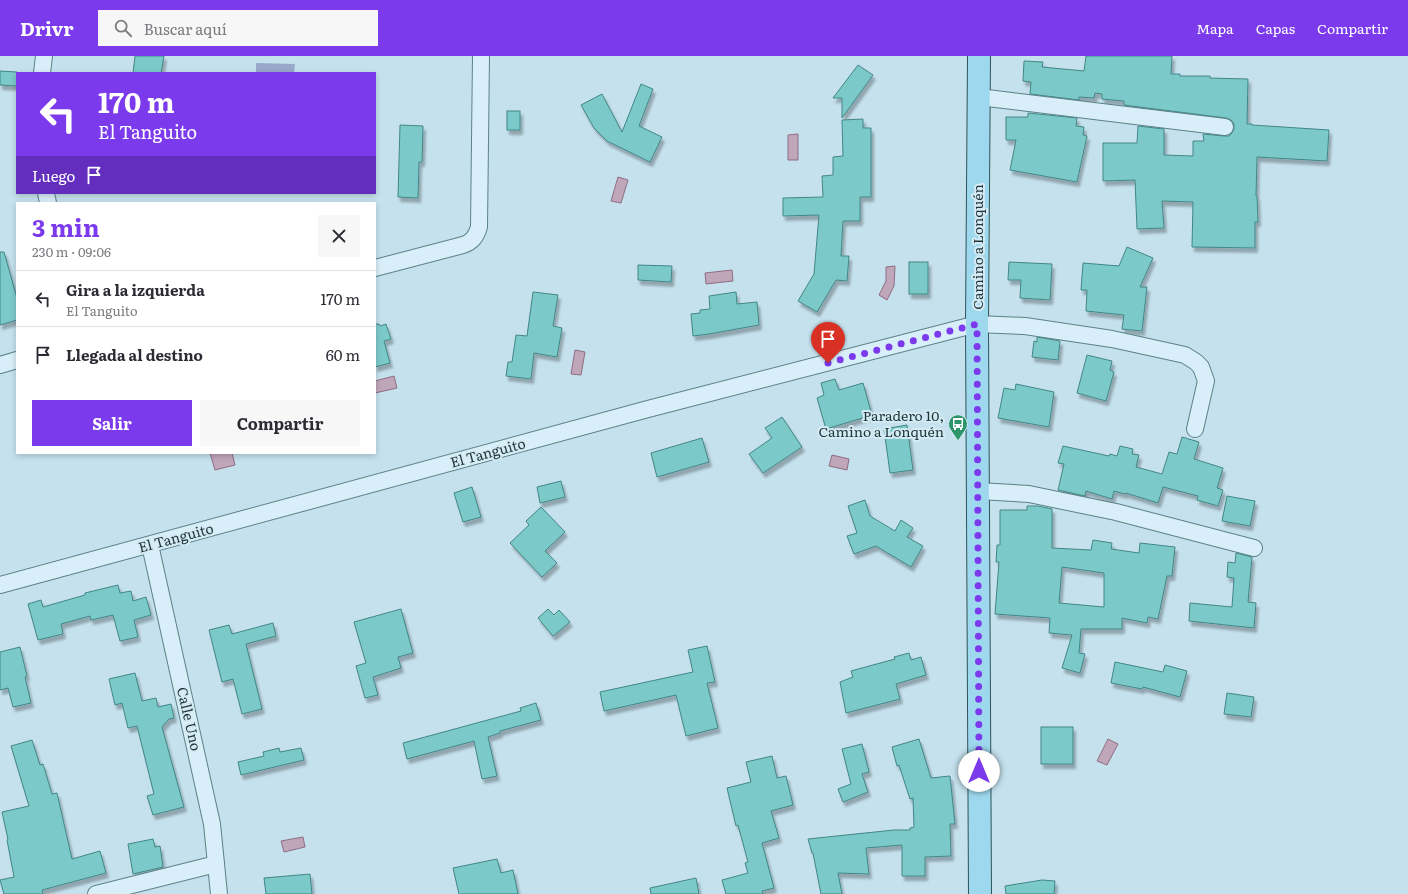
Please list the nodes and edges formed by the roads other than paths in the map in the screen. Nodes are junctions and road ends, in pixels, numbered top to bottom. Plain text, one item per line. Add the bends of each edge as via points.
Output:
1 (44, 56) edge
2 (481, 56) edge
3 (979, 56) edge
4 (42, 72) edge
5 (979, 97) junction
6 (1225, 128) dead end
7 (376, 268) edge
8 (977, 324) junction
9 (16, 360) edge
10 (0, 364) edge
11 (1195, 429) dead end
12 (978, 491) junction
13 (150, 545) junction
14 (1254, 548) dead end
15 (0, 585) edge
16 (216, 864) junction
17 (96, 894) edge
18 (219, 894) edge
19 (980, 894) edge

1 - 4 street
2 - 7 street via 477,233 469,243
3 - 5 main road, Camino a Lonquén
5 - 6 street
5 - 8 main road, Camino a Lonquén
8 - 11 street, El Tanguito via 1025,326 1112,339 1185,355 1201,367 1206,381
8 - 12 main road, Camino a Lonquén
8 - 13 street, El Tanguito via 648,409
9 - 10 street
12 - 14 street via 1029,494 1116,512
12 - 19 main road, Camino a Lonquén
13 - 15 street, El Tanguito
13 - 16 street, Calle Uno via 206,795
16 - 17 street
16 - 18 street, Calle Uno

